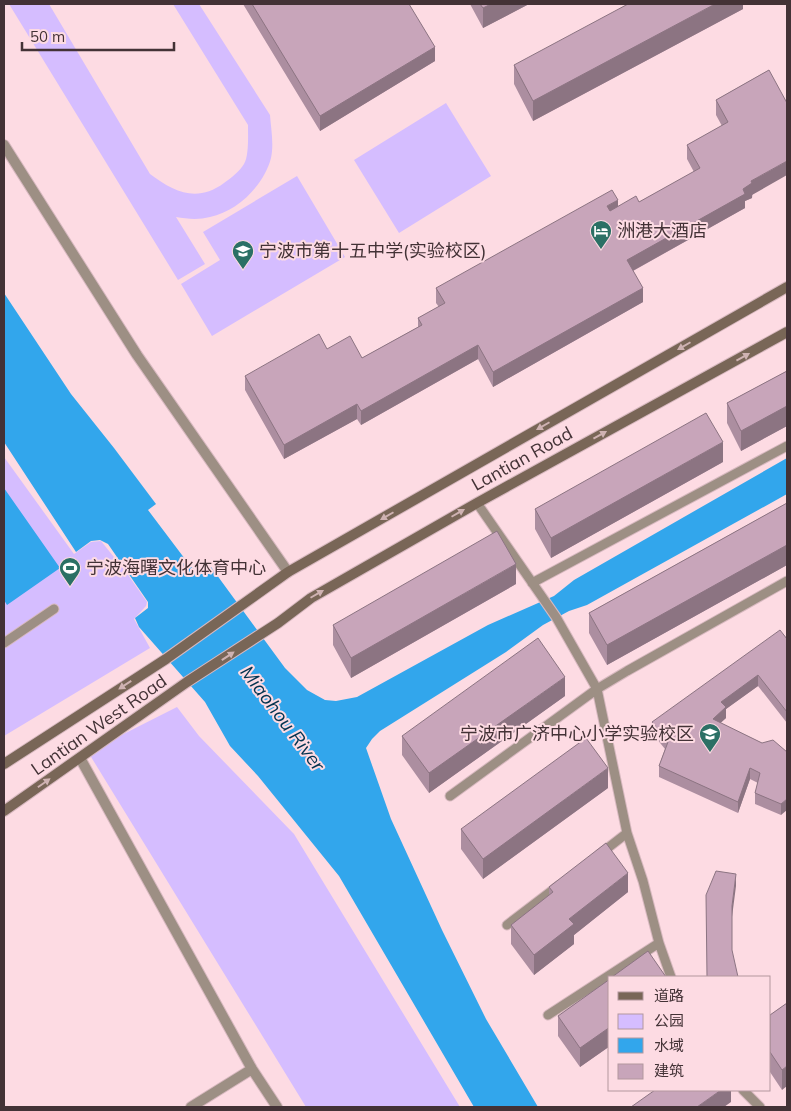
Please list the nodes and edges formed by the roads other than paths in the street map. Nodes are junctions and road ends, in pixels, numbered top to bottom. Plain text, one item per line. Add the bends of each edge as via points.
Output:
1 (4, 145) edge
2 (787, 287) edge
3 (787, 332) edge
4 (787, 446) edge
5 (477, 502) junction
6 (288, 572) junction
7 (787, 581) edge
8 (532, 583) junction
9 (254, 597) joint
10 (54, 609) dead end
11 (4, 643) edge
12 (187, 682) joint
13 (597, 689) junction
14 (80, 758) junction
15 (4, 764) edge
16 (450, 796) dead end
17 (4, 811) edge
18 (627, 833) junction
19 (590, 862) edge
20 (567, 879) edge
21 (507, 925) dead end
22 (658, 943) junction
23 (671, 976) edge
24 (548, 1015) dead end
25 (252, 1069) junction
26 (744, 1091) edge
27 (191, 1107) edge
28 (277, 1107) edge
29 (760, 1107) edge

1 - 6 street via 136,355
2 -> 6 street, Lantian Road
5 -> 3 street, Lantian Road
4 - 8 lane
5 - 8 lane
12 -> 5 street, Lantian Road via 311,598
6 - 9 street, Lantian Road
7 - 13 lane
8 - 13 lane via 556,617
9 -> 15 street, Lantian West Road via 166,659
10 - 11 lane
12 - 14 street, Lantian West Road
13 - 16 lane
13 - 18 lane
17 -> 14 street, Lantian West Road
14 - 25 street
18 - 19 lane
18 - 22 lane
20 - 21 lane
22 - 23 lane
22 - 24 lane
25 - 27 street
25 - 28 street
26 - 29 lane

